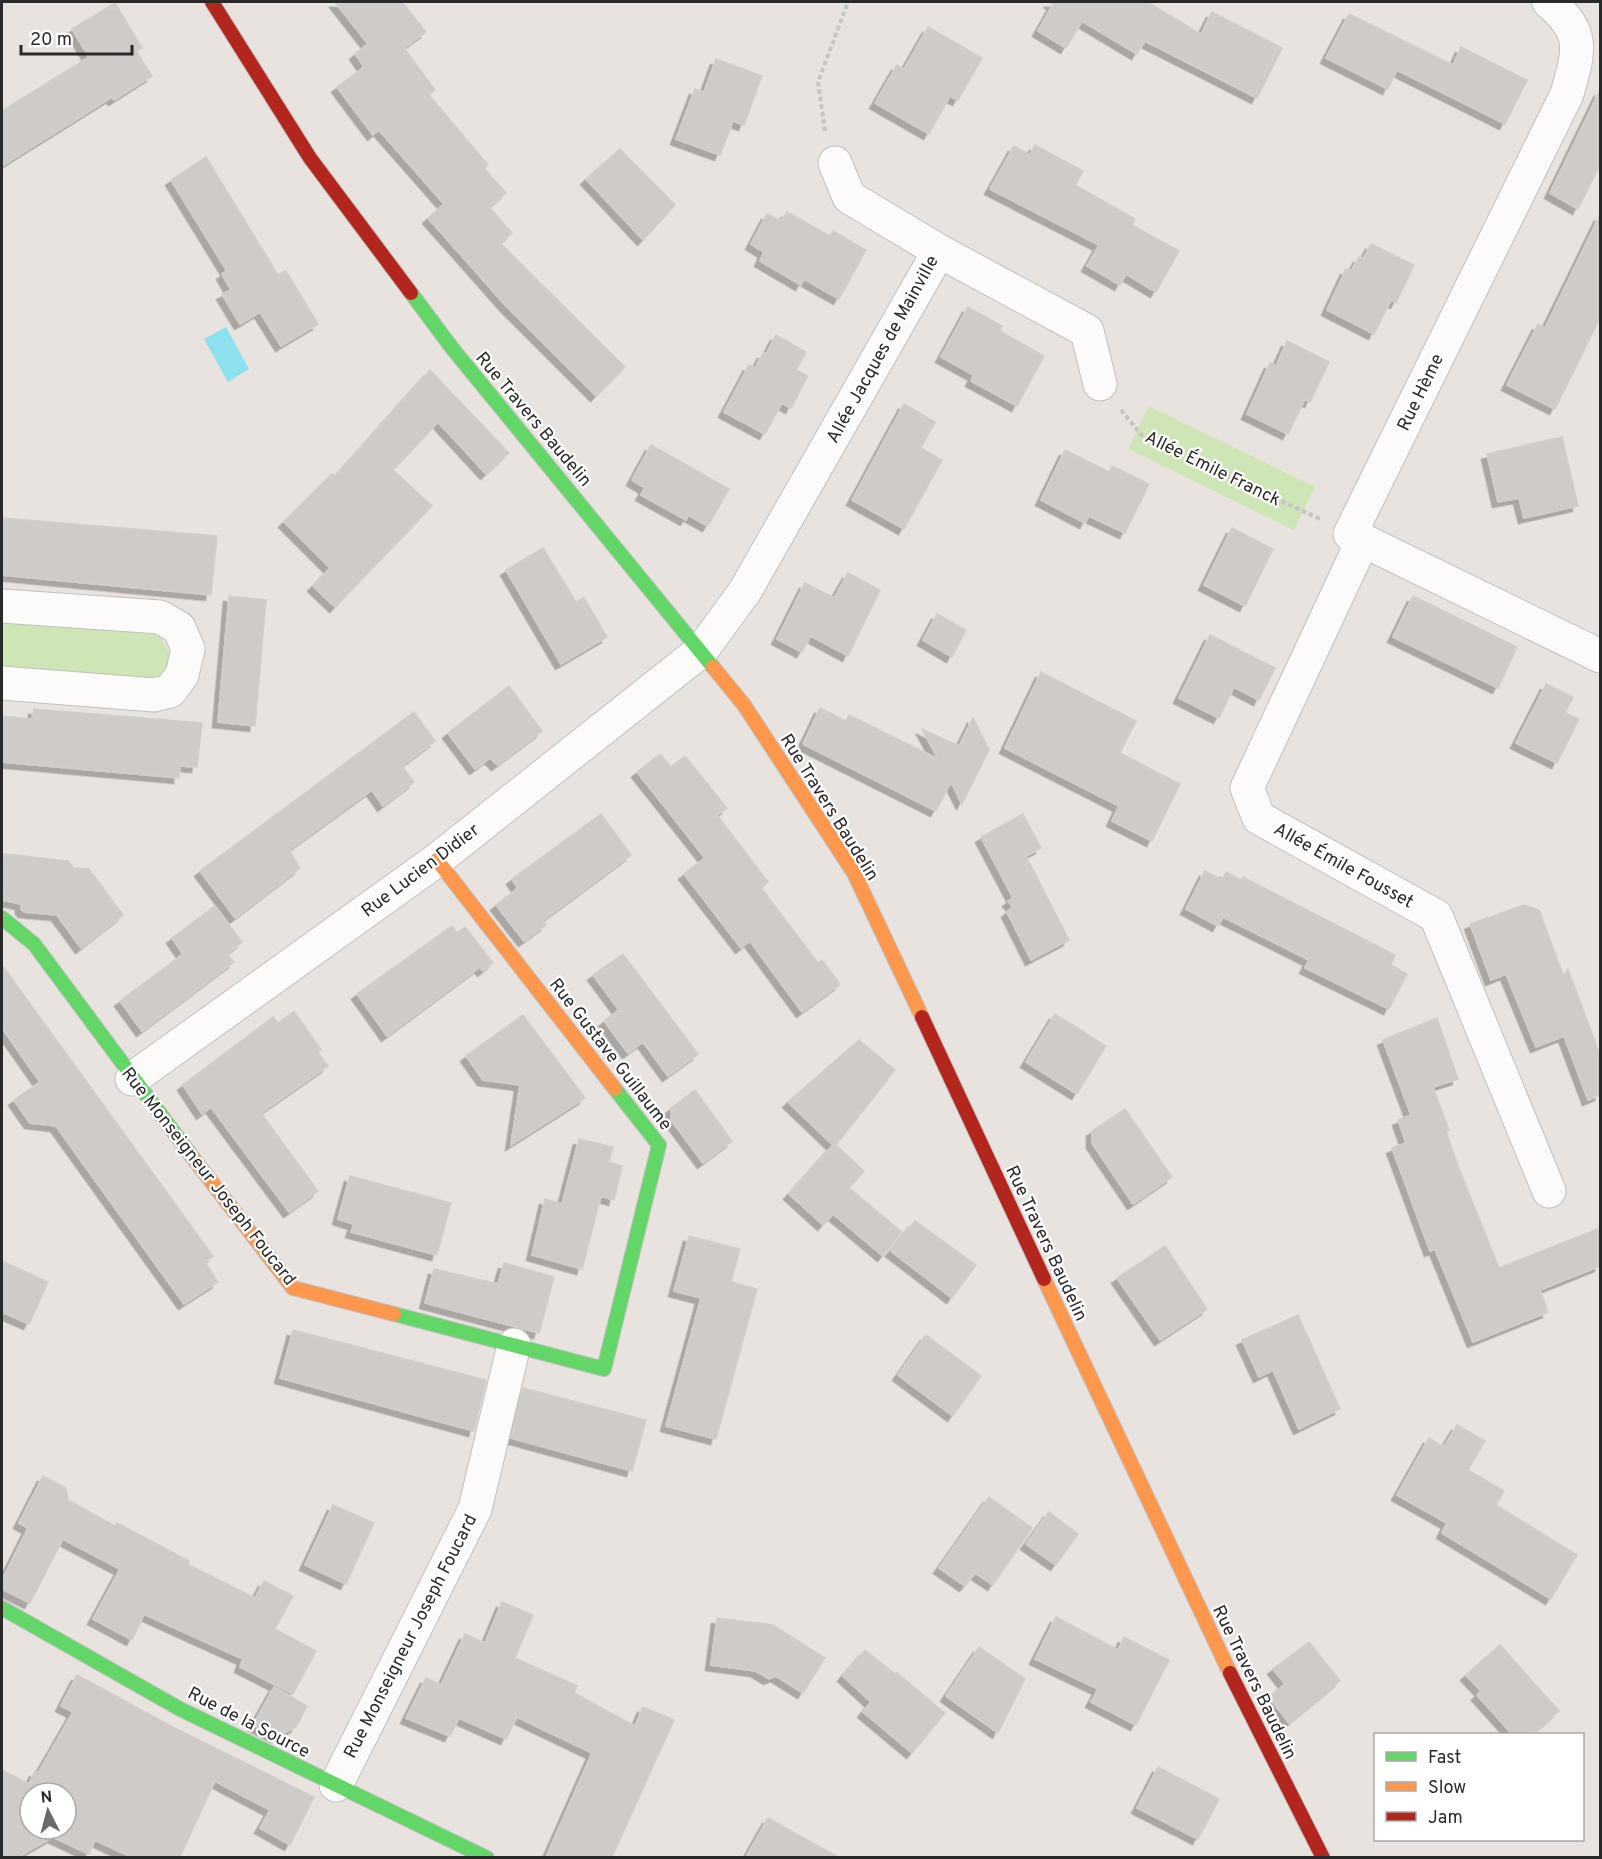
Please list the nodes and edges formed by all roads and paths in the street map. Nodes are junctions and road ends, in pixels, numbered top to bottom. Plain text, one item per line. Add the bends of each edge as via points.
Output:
1 (212, 2) edge
2 (848, 2) edge
3 (1550, 2) edge
4 (835, 163) joint
5 (939, 251) junction
6 (1100, 384) joint
7 (1357, 537) junction
8 (2, 606) edge
9 (702, 650) junction
10 (1600, 656) edge
11 (2, 683) edge
12 (437, 860) junction
13 (2, 918) edge
14 (132, 1079) junction
15 (1549, 1191) dead end
16 (514, 1345) junction
17 (604, 1369) joint
18 (2, 1608) edge
19 (336, 1785) junction
20 (487, 1857) edge
21 (1323, 1857) edge

1 - 9 street, Rue Travers Baudelin via 310,158 452,348
2 - 4 path via 818,82 828,147
3 - 7 street, Rue Hème via 1568,17 1576,37 1576,63 1567,94
4 - 5 street, Allée Jacques de Mainville via 849,196
5 - 6 street via 1087,331
5 - 9 street, Allée Jacques de Mainville via 744,591
6 - 7 path, Allée Émile Franck via 1143,437
7 - 10 street
7 - 15 street, Allée Émile Fousset via 1247,788 1259,818 1436,916
8 - 11 street via 160,617 179,628 188,649 182,675 170,691 154,696
9 - 12 street, Rue Lucien Didier
9 - 21 street, Rue Travers Baudelin via 744,705 854,873 1213,1639
12 - 14 street, Rue Lucien Didier
12 - 17 street, Rue Gustave Guillaume via 659,1145
13 - 14 street, Rue Monseigneur Joseph Foucard via 34,944
14 - 16 street, Rue Monseigneur Joseph Foucard via 293,1288
16 - 17 street, Rue Monseigneur Joseph Foucard
16 - 19 street, Rue Monseigneur Joseph Foucard via 475,1509
18 - 19 street, Rue de la Source via 164,1699
19 - 20 street, Rue de la Source

